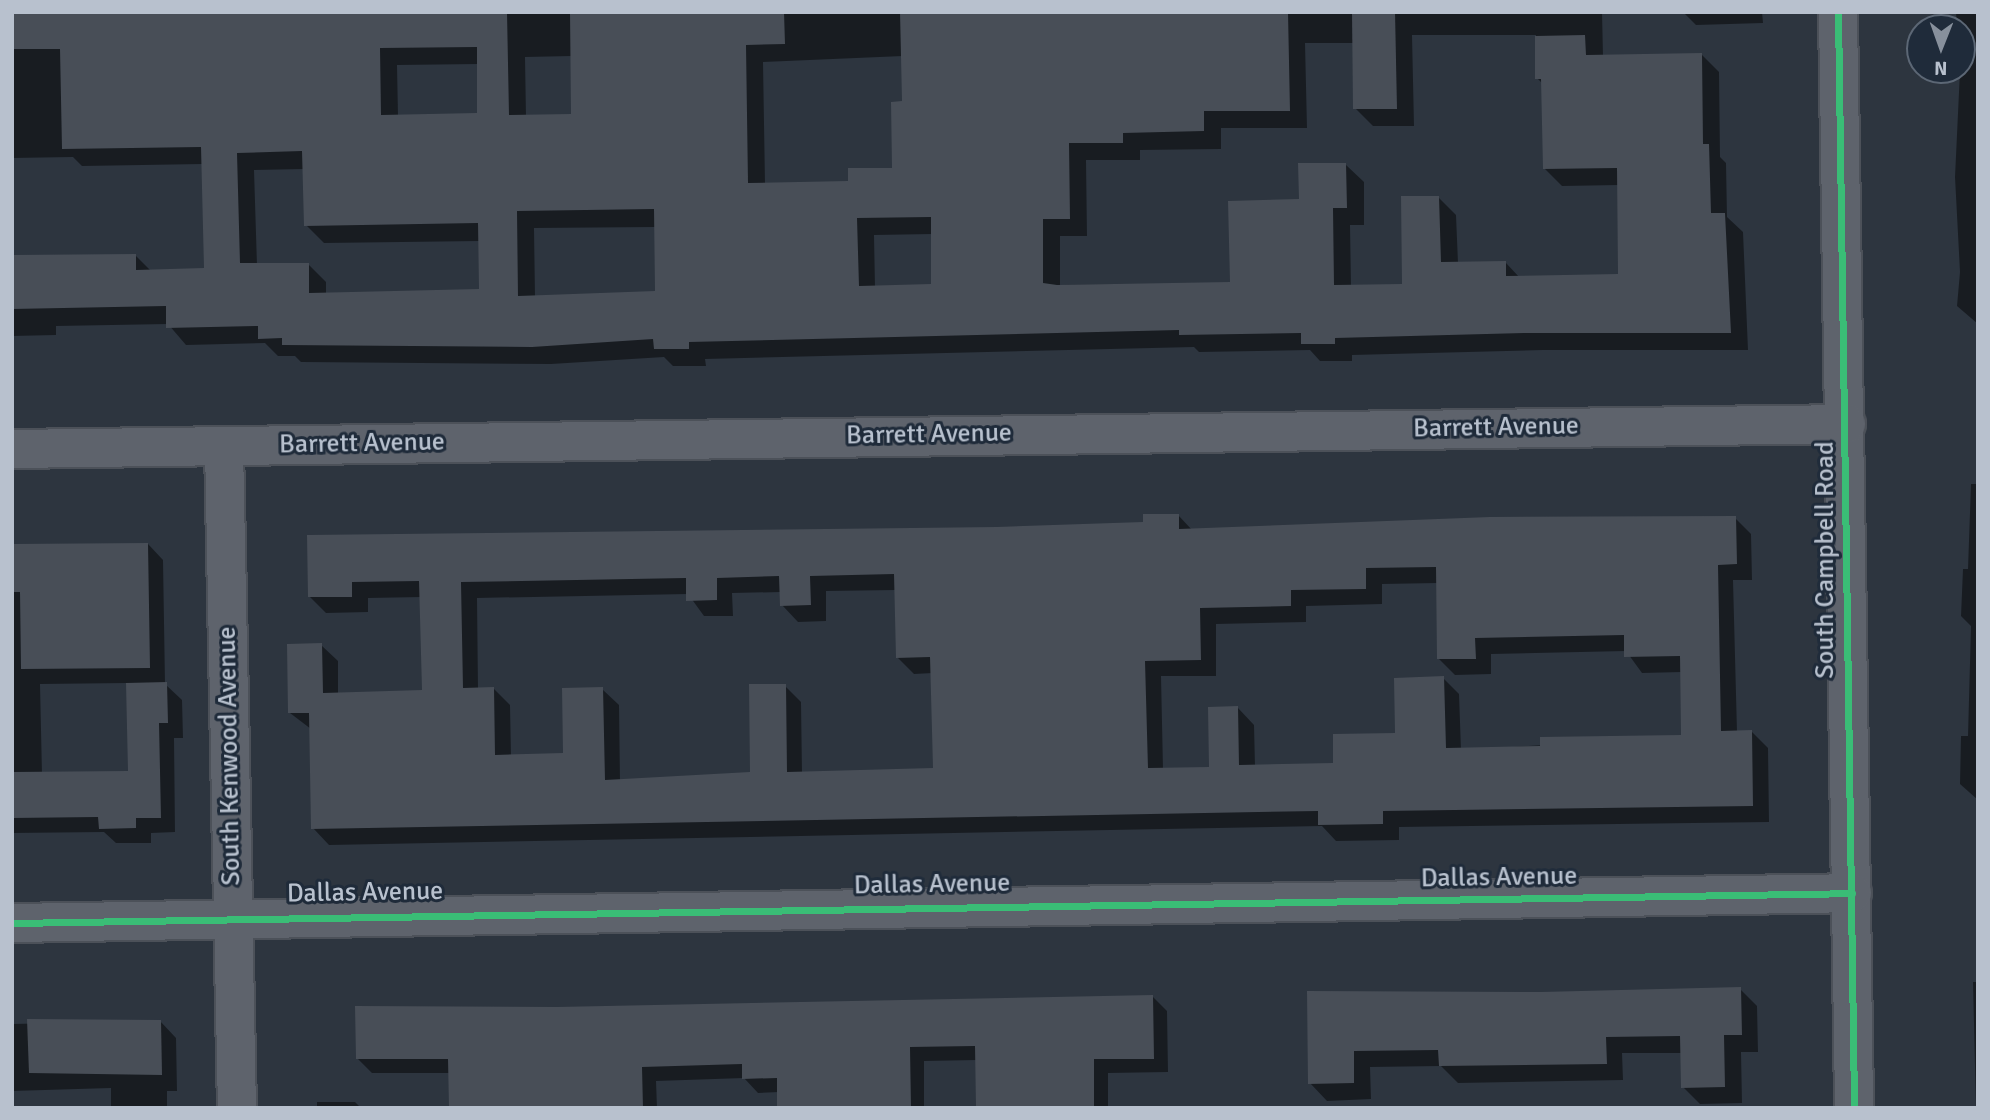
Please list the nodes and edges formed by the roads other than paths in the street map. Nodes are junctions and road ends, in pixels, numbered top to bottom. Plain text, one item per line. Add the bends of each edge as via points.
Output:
1 (1838, 12) edge
2 (1846, 424) junction
3 (224, 446) junction
4 (12, 449) edge
5 (1852, 893) junction
6 (234, 918) junction
7 (12, 923) edge
8 (237, 1108) edge
9 (1854, 1108) edge

1 - 2 street, South Campbell Road
2 - 3 street, Barrett Avenue
2 - 5 street, South Campbell Road
3 - 4 street, Barrett Avenue
3 - 6 street, South Kenwood Avenue
5 - 6 street, Dallas Avenue
5 - 9 street, South Campbell Road
6 - 7 street, Dallas Avenue
6 - 8 street, South Kenwood Avenue

